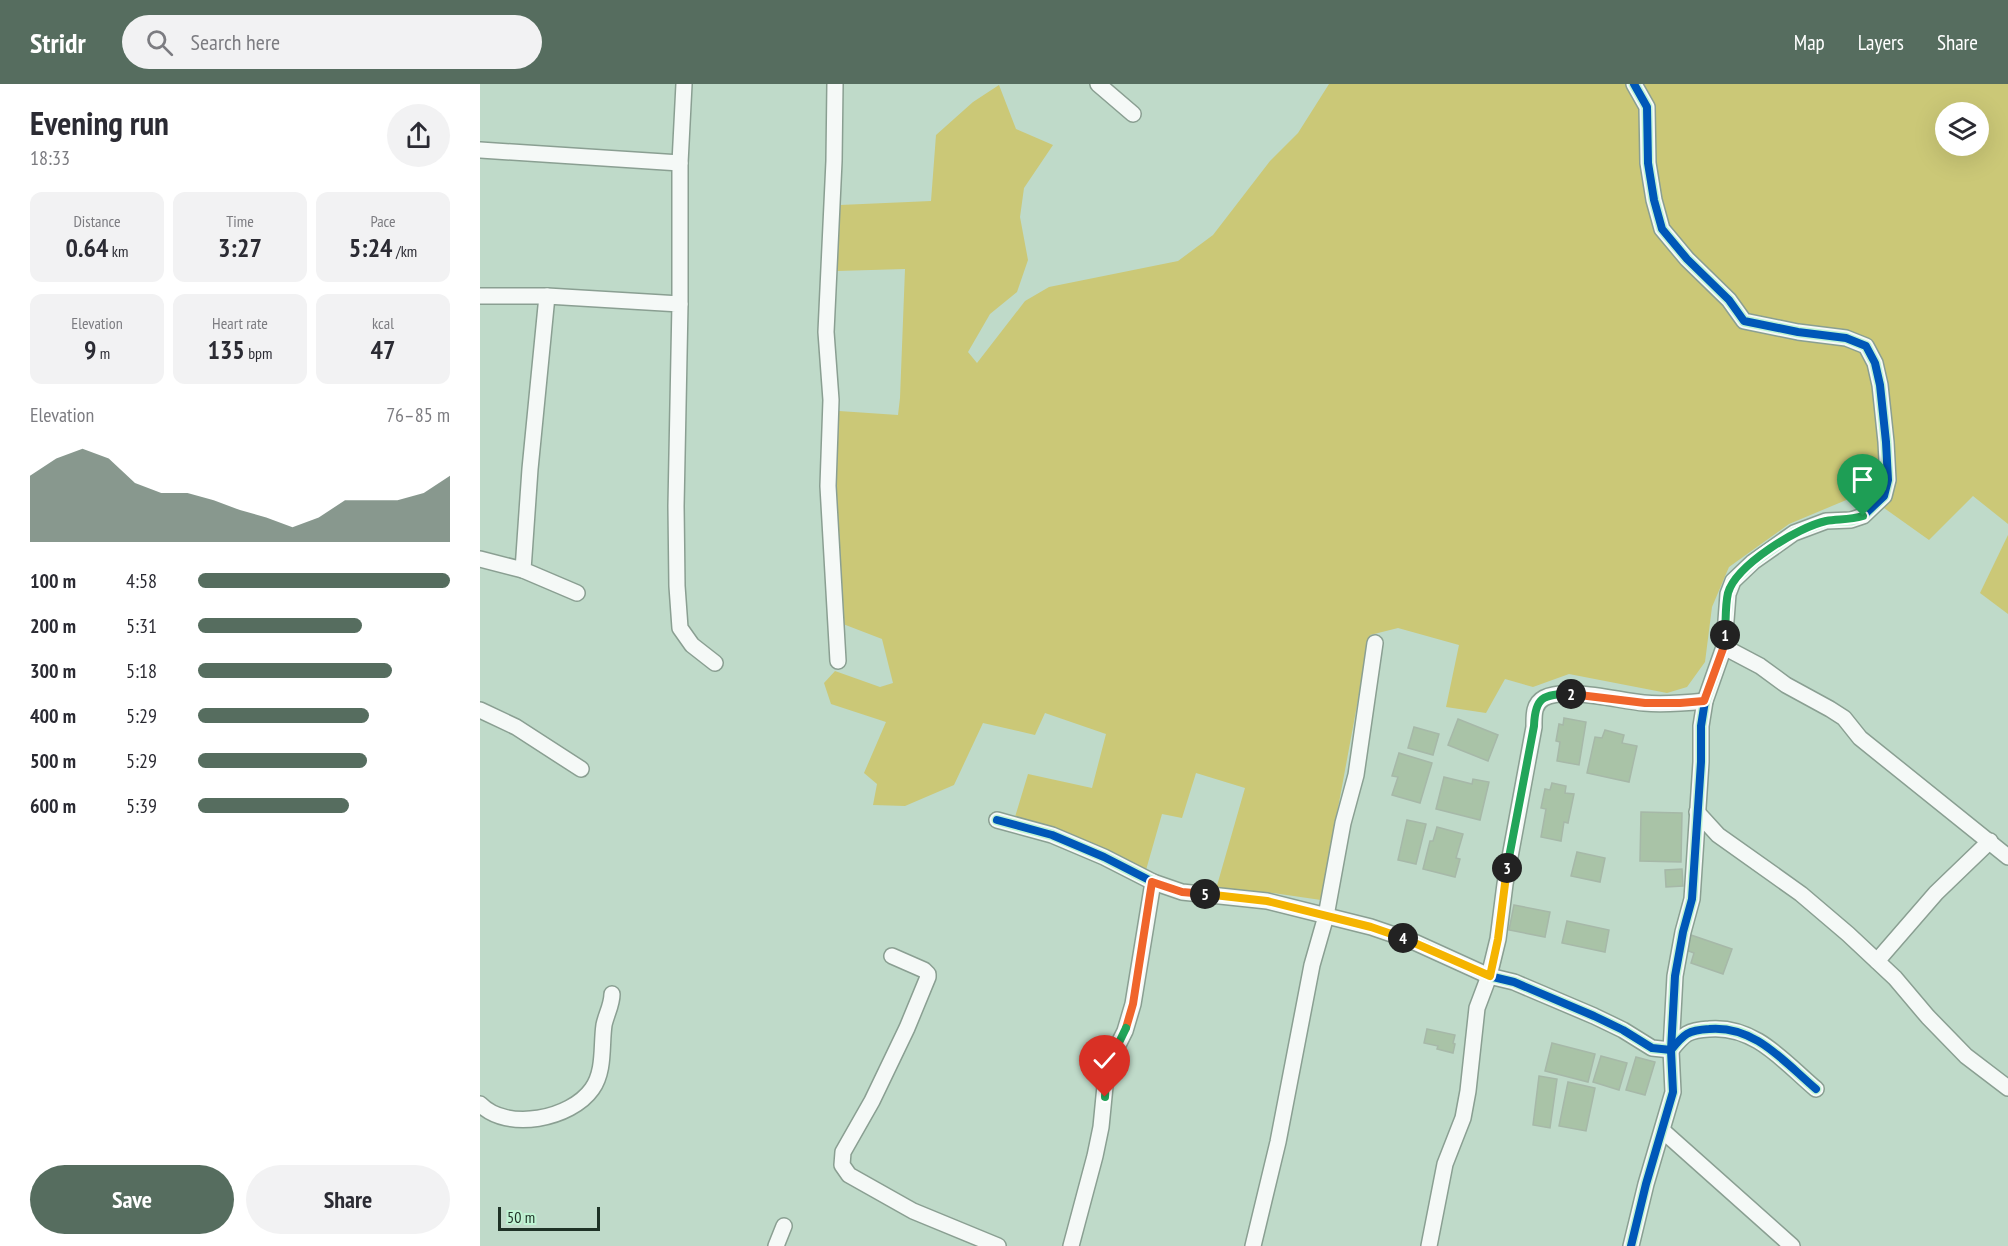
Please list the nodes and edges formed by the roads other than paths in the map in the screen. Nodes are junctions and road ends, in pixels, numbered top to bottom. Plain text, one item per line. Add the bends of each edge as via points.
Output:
1 (684, 84) edge
2 (835, 84) edge
3 (1098, 84) edge
4 (1634, 84) edge
5 (1133, 114) dead end
6 (480, 150) edge
7 (680, 163) junction
8 (480, 296) edge
9 (547, 296) junction
10 (680, 304) junction
11 (480, 559) edge
12 (524, 570) junction
13 (577, 593) dead end
14 (1375, 643) dead end
15 (1724, 646) junction
16 (838, 661) dead end
17 (715, 663) dead end
18 (1704, 701) junction
19 (480, 710) edge
20 (581, 769) dead end
21 (1697, 812) junction
22 (997, 820) dead end
23 (1718, 835) junction
24 (1990, 841) junction
25 (1696, 843) junction
26 (2008, 856) edge
27 (1152, 882) junction
28 (1326, 916) junction
29 (892, 956) dead end
30 (1877, 961) junction
31 (1490, 976) junction
32 (612, 994) dead end
33 (1671, 1050) junction
34 (2008, 1088) edge
35 (1816, 1089) dead end
36 (480, 1104) edge
37 (1663, 1131) junction
38 (784, 1226) dead end
39 (776, 1246) edge
40 (998, 1246) edge
41 (1071, 1246) edge
42 (1253, 1246) edge
43 (1428, 1246) edge
44 (1631, 1246) edge
45 (1792, 1246) edge

1 - 7 street
2 - 16 street via 826,332 831,400 828,486
3 - 5 street
4 - 15 street via 1647,107 1648,163 1654,200 1662,229 1675,245 1729,300 1744,321 1846,338 1866,346 1880,385 1888,480 1884,496 1863,516 1826,521 1794,533 1753,562 1733,581 1728,594
6 - 7 street
7 - 10 street
8 - 9 street
9 - 10 street
9 - 12 street
10 - 17 street via 676,506 680,628 692,645
11 - 12 street
12 - 13 street
14 - 28 street via 1356,775
15 - 18 street
15 - 24 street via 1844,718 1860,738
18 - 21 street
18 - 31 street via 1645,703 1555,694 1536,705
19 - 20 street via 516,727
21 - 23 street
21 - 25 street
22 - 27 street via 1052,835
23 - 25 street
23 - 30 street via 1801,894
24 - 26 street
24 - 30 street via 1944,885
25 - 33 street via 1692,899 1675,976
27 - 28 street via 1182,892 1267,901
27 - 41 street via 1133,1004 1106,1076 1095,1156
28 - 31 street via 1412,941
28 - 42 street via 1311,965 1278,1142
29 - 40 street via 924,970 928,978 872,1101 843,1152 842,1165 849,1175 913,1211
30 - 34 street via 1966,1056
31 - 33 street via 1514,982 1594,1016 1652,1048
31 - 43 street via 1477,1008 1463,1118 1445,1164
32 - 36 street via 600,1068 592,1089 576,1103 550,1116 523,1119 501,1116
33 - 35 street via 1692,1030 1740,1031 1760,1041
33 - 37 street via 1673,1092
37 - 44 street
37 - 45 street
38 - 39 street

